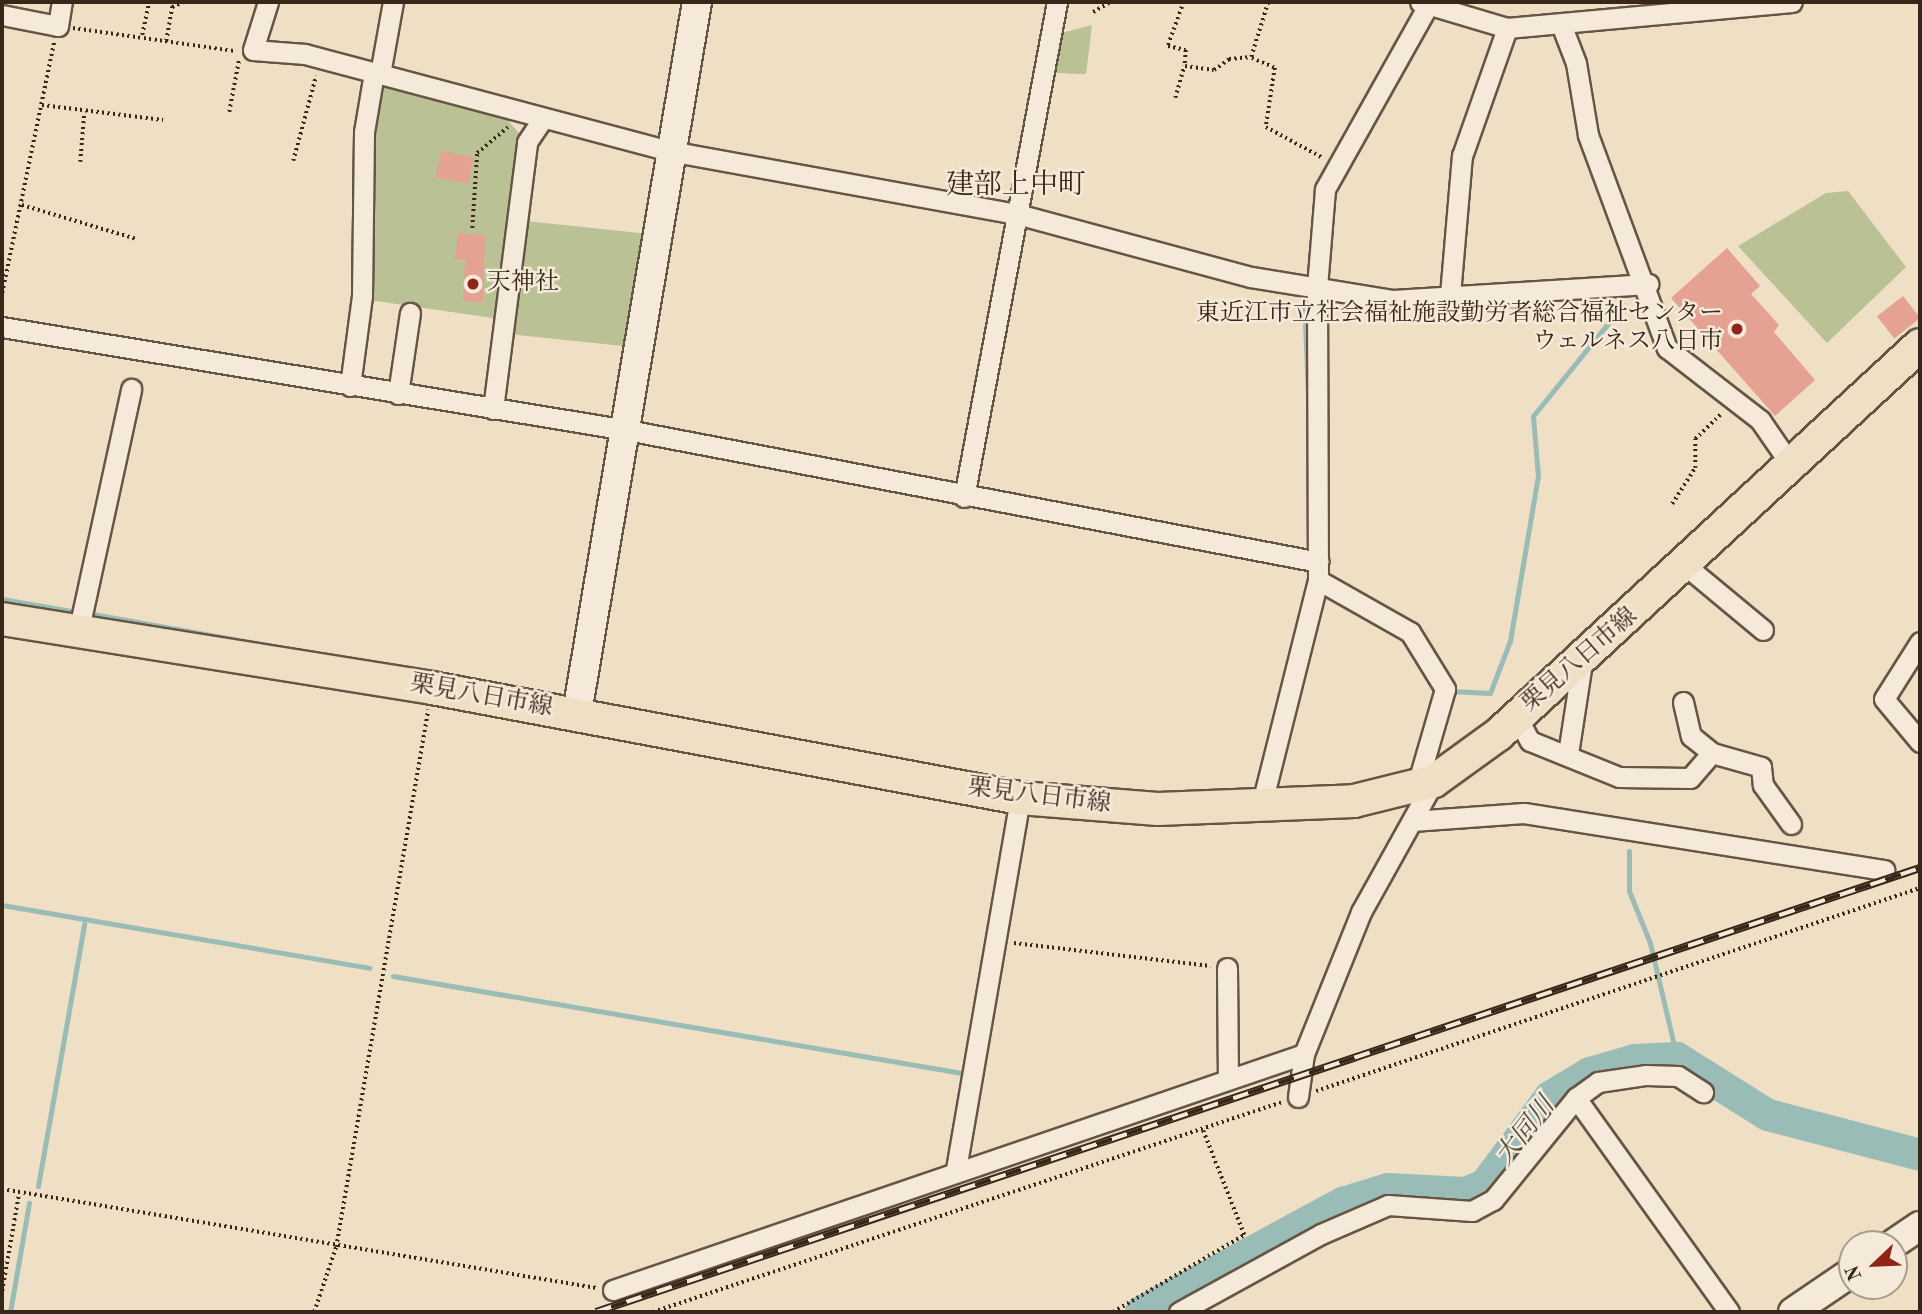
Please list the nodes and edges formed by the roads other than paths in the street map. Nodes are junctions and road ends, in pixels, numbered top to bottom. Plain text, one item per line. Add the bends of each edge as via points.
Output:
1 (62, 2) edge
2 (268, 2) edge
3 (393, 2) edge
4 (697, 2) edge
5 (1057, 2) edge
6 (1792, 2) edge
7 (1423, 4) edge
8 (1632, 9) edge
9 (2, 15) edge
10 (1560, 24) junction
11 (1507, 27) junction
12 (377, 74) junction
13 (533, 117) junction
14 (670, 151) junction
15 (1017, 214) junction
16 (1648, 284) junction
17 (1317, 287) junction
18 (1450, 295) junction
19 (410, 313) dead end
20 (2, 327) edge
21 (1920, 345) edge
22 (349, 386) junction
23 (131, 389) dead end
24 (398, 394) junction
25 (493, 409) junction
26 (627, 430) junction
27 (1791, 465) junction
28 (964, 497) junction
29 (1686, 566) junction
30 (1319, 571) junction
31 (2, 619) edge
32 (1763, 631) dead end
33 (78, 633) junction
34 (1920, 642) edge
35 (1582, 662) junction
36 (1683, 702) dead end
37 (577, 713) junction
38 (1517, 717) junction
39 (1920, 742) edge
40 (1712, 753) junction
41 (1568, 754) junction
42 (1425, 785) junction
43 (1020, 799) junction
44 (1261, 807) junction
45 (1412, 821) junction
46 (1791, 824) dead end
47 (1885, 870) dead end
48 (1227, 968) road end
49 (1304, 1054) junction
50 (1228, 1079) junction
51 (1703, 1092) dead end
52 (1298, 1097) road end
53 (1576, 1098) junction
54 (956, 1169) junction
55 (1838, 1281) edge
56 (613, 1290) road end
57 (1179, 1312) edge
58 (1729, 1312) edge
59 (1793, 1312) edge

1 - 9 street via 58,26
2 - 12 street via 253,50 321,59
3 - 12 street
4 - 14 street
5 - 15 street
6 - 8 street
7 - 11 street
7 - 17 street via 1336,167 1319,223
8 - 10 street
10 - 11 street
10 - 16 street via 1576,63 1598,167
11 - 18 street via 1462,156
12 - 13 street
12 - 22 street via 364,132 362,296
13 - 14 street
13 - 25 street
14 - 15 street
14 - 26 street
15 - 17 street via 1251,277
15 - 28 street
16 - 18 street
16 - 27 street via 1667,348 1760,420
17 - 18 street via 1393,300
17 - 30 street
19 - 24 street
20 - 22 street
21 - 27 main road, 栗見八日市線
22 - 24 street
23 - 33 street
24 - 25 street
25 - 26 street
26 - 28 street
26 - 37 street
27 - 29 main road, 栗見八日市線
28 - 30 street
29 - 32 street
29 - 35 main road, 栗見八日市線
30 - 42 street via 1410,632 1446,689
30 - 44 street
31 - 33 main road, 栗見八日市線
33 - 37 main road, 栗見八日市線
34 - 39 street via 1884,699
35 - 38 main road, 栗見八日市線
35 - 41 street
36 - 40 street via 1691,736
37 - 43 main road, 栗見八日市線
38 - 41 street via 1530,741
38 - 42 main road, 栗見八日市線
40 - 41 street via 1690,778 1619,778 1588,770
40 - 46 street via 1761,767 1763,785
42 - 44 main road, 栗見八日市線
42 - 45 street
43 - 44 main road, 栗見八日市線 via 1089,807
43 - 54 street
45 - 47 street via 1524,813
45 - 49 street via 1361,912
48 - 50 street
49 - 50 street
49 - 52 street
50 - 54 street
51 - 53 street via 1678,1076 1646,1075 1598,1082
53 - 57 street via 1493,1200 1472,1211 1388,1205 1321,1234
53 - 58 street
54 - 56 street
55 - 59 street

